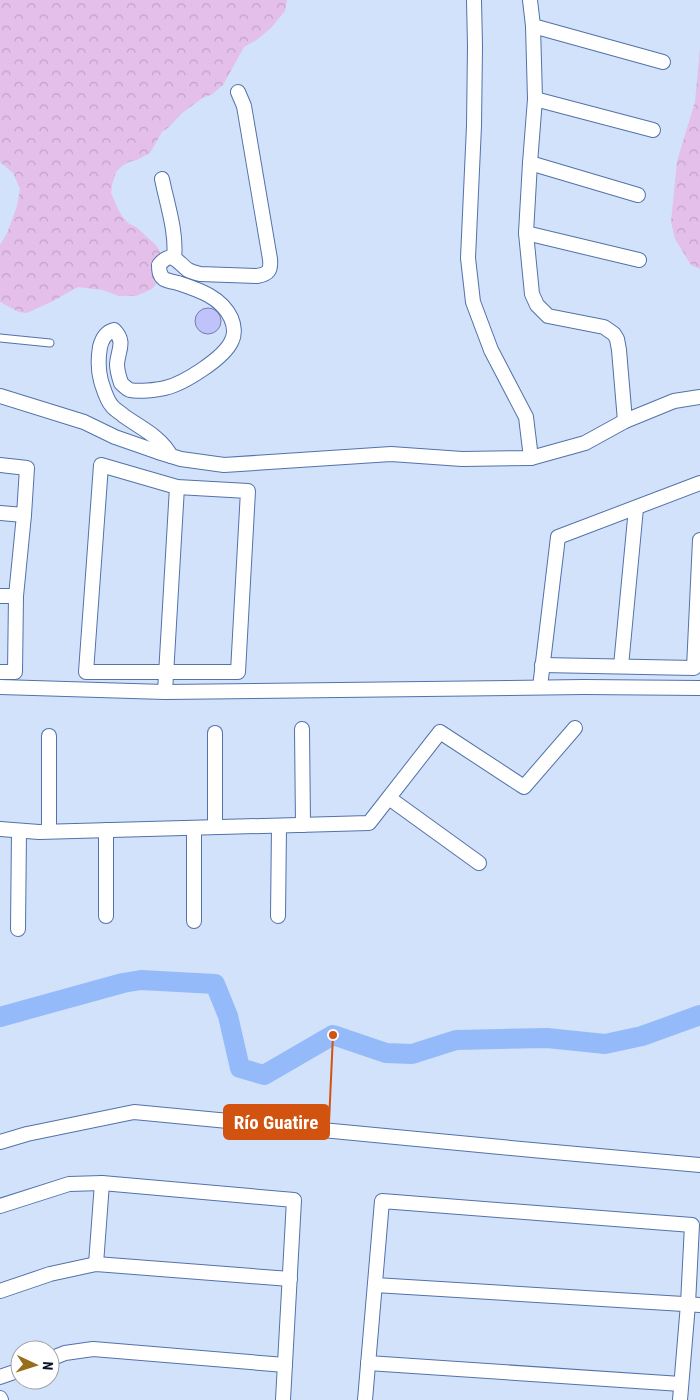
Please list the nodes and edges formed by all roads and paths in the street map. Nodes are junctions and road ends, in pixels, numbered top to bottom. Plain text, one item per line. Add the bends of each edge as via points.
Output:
1 (474, 0) edge
2 (530, 0) edge
3 (534, 26) junction
4 (663, 62) dead end
5 (238, 92) dead end
6 (535, 99) junction
7 (653, 130) dead end
8 (530, 163) junction
9 (162, 179) dead end
10 (638, 196) dead end
11 (526, 233) junction
12 (174, 258) junction
13 (639, 260) dead end
14 (0, 338) edge
15 (50, 342) dead end
16 (0, 396) edge
17 (700, 397) edge
18 (625, 421) junction
19 (170, 456) junction
20 (531, 458) junction
21 (0, 465) edge
22 (700, 483) edge
23 (177, 486) junction
24 (636, 508) junction
25 (0, 513) edge
26 (24, 515) junction
27 (700, 540) edge
28 (0, 596) edge
29 (16, 596) junction
30 (542, 665) junction
31 (622, 666) junction
32 (166, 671) junction
33 (0, 672) edge
34 (0, 687) edge
35 (540, 687) junction
36 (700, 688) edge
37 (166, 692) junction
38 (302, 728) dead end
39 (574, 728) dead end
40 (215, 733) dead end
41 (49, 736) dead end
42 (389, 798) junction
43 (303, 825) junction
44 (279, 826) junction
45 (215, 827) junction
46 (194, 828) junction
47 (0, 829) edge
48 (106, 830) junction
49 (19, 831) junction
50 (49, 831) junction
51 (479, 863) dead end
52 (106, 916) dead end
53 (278, 916) dead end
54 (194, 921) dead end
55 (18, 929) dead end
56 (0, 1142) edge
57 (700, 1165) edge
58 (102, 1183) junction
59 (0, 1206) edge
60 (96, 1264) junction
61 (290, 1279) junction
62 (375, 1285) junction
63 (0, 1291) edge
64 (694, 1305) edge
65 (60, 1355) edge
66 (368, 1363) junction
67 (285, 1365) junction
68 (681, 1384) junction
69 (284, 1400) edge
70 (365, 1400) edge
71 (680, 1400) edge

1 - 20 street via 476,46 468,258 473,302 491,350 526,417
2 - 3 street
3 - 4 street
3 - 6 street
5 - 12 street via 244,106 270,266 268,272 257,276 200,274
6 - 7 street
6 - 8 street
8 - 10 street
8 - 11 street
9 - 12 street via 176,247
11 - 13 street
11 - 18 street via 532,294 537,305 548,316 604,327 617,339
12 - 19 street via 166,258 159,265 159,273 164,279 201,291 222,305 233,324 234,334 228,347 204,368 178,383 137,391 121,384 117,365 121,340 114,330 104,337 98,358 104,394 112,406 147,430
14 - 15 lane
16 - 19 street via 84,422 115,437
17 - 18 street via 674,402
18 - 20 street via 585,443
19 - 20 street via 224,465 391,454 462,459
21 - 26 street via 27,468
22 - 24 street
23 - 32 street
23 - 32 street via 248,491 238,672
23 - 32 street via 101,464 86,672
24 - 30 street via 558,537
24 - 31 street
25 - 26 street
26 - 29 street
27 - 31 street via 694,668
28 - 29 street
29 - 33 street via 15,672
30 - 31 street
30 - 35 street
32 - 37 street
34 - 37 street
35 - 36 street
35 - 37 street
38 - 43 street
39 - 42 street via 524,787 440,732
40 - 45 street
41 - 50 street
42 - 43 street via 369,823
42 - 51 street
43 - 44 street
44 - 45 street
44 - 53 street
45 - 46 street
46 - 48 street
46 - 54 street
47 - 49 street
48 - 50 street
48 - 52 street
49 - 50 street
49 - 55 street
56 - 57 street via 134,1112
58 - 59 street via 69,1184
58 - 60 street
58 - 61 street via 294,1200
60 - 61 street
60 - 63 street via 50,1274
61 - 67 street
62 - 64 street
62 - 64 street via 382,1201 692,1225
62 - 66 street
64 - 68 street
65 - 67 street via 93,1349
66 - 68 street
66 - 70 street
67 - 69 street
68 - 71 street

